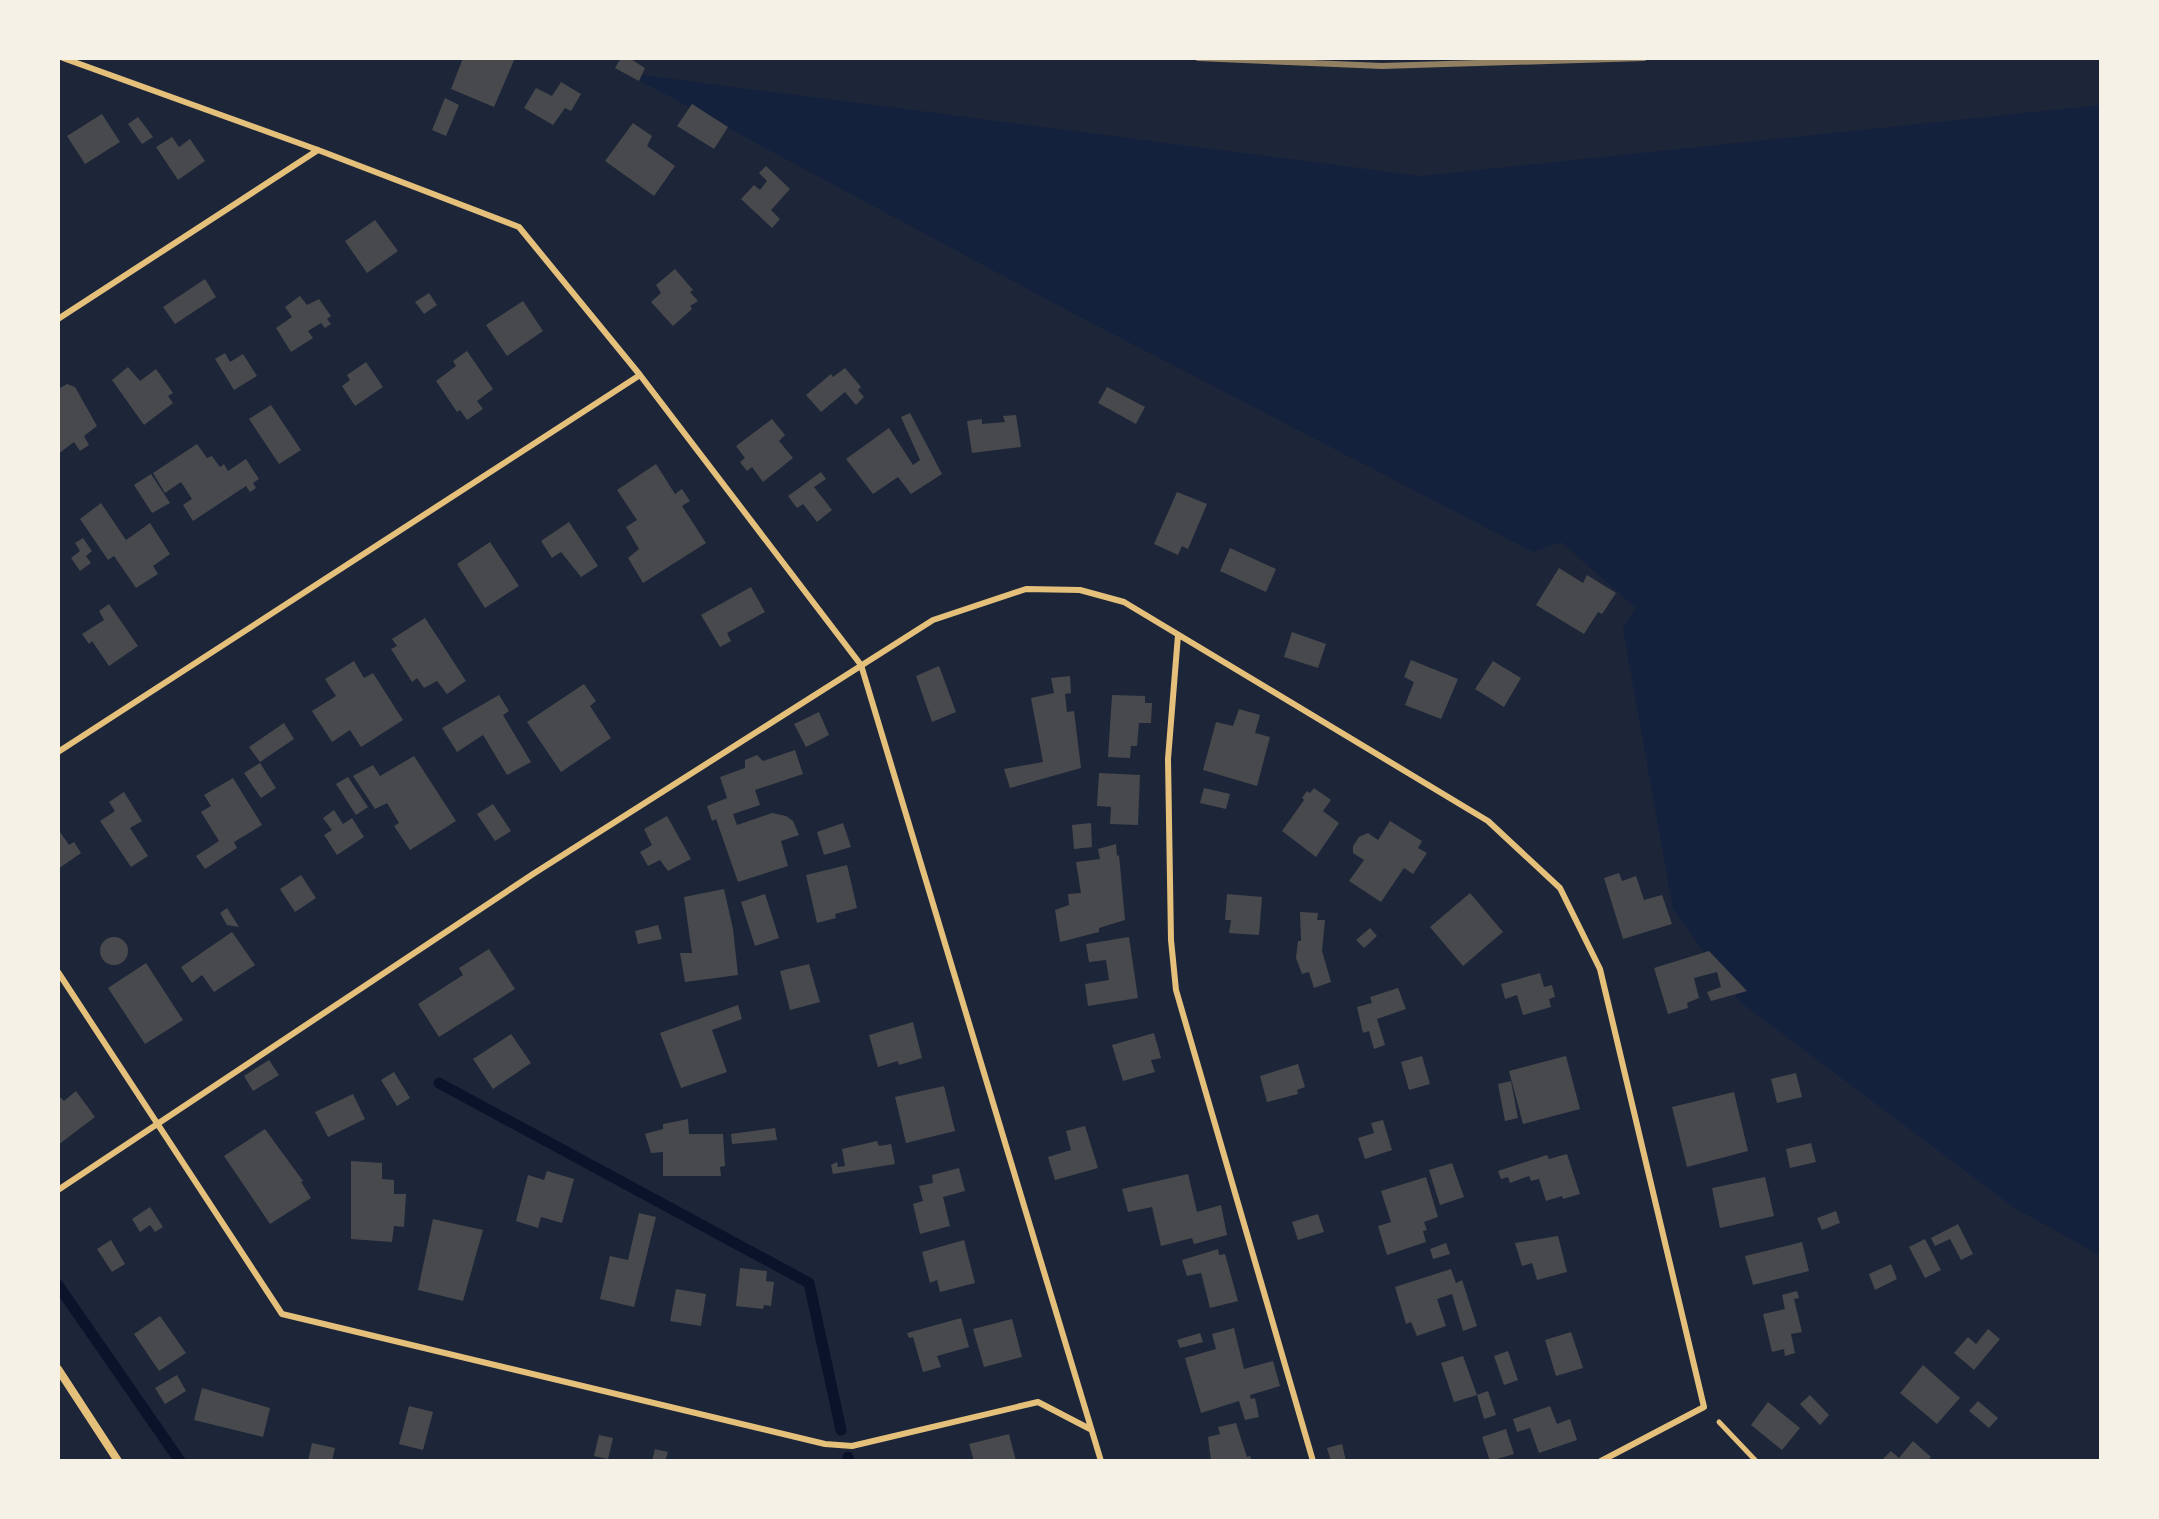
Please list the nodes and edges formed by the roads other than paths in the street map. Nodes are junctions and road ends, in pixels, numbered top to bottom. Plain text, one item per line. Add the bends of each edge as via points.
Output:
1 (63, 58) edge
2 (318, 150) junction
3 (58, 319) edge
4 (640, 375) junction
5 (1178, 635) junction
6 (861, 665) junction
7 (58, 752) edge
8 (58, 972) edge
9 (157, 1123) junction
10 (58, 1190) edge
11 (58, 1369) edge
12 (1090, 1429) junction
13 (118, 1461) edge
14 (1101, 1461) edge
15 (1313, 1461) edge
16 (1601, 1461) edge

1 - 2 lane
2 - 3 lane
2 - 4 lane via 519,227
4 - 6 lane
4 - 7 lane
5 - 6 lane via 1124,602 1080,590 1026,589 933,620
5 - 15 lane via 1168,759 1176,990
5 - 16 lane via 1488,821 1560,888 1600,969 1704,1407
6 - 9 lane via 520,882
6 - 12 lane
8 - 9 lane
9 - 10 lane
9 - 12 lane via 282,1314 825,1444 852,1446 1038,1402
11 - 13 street
12 - 14 lane

